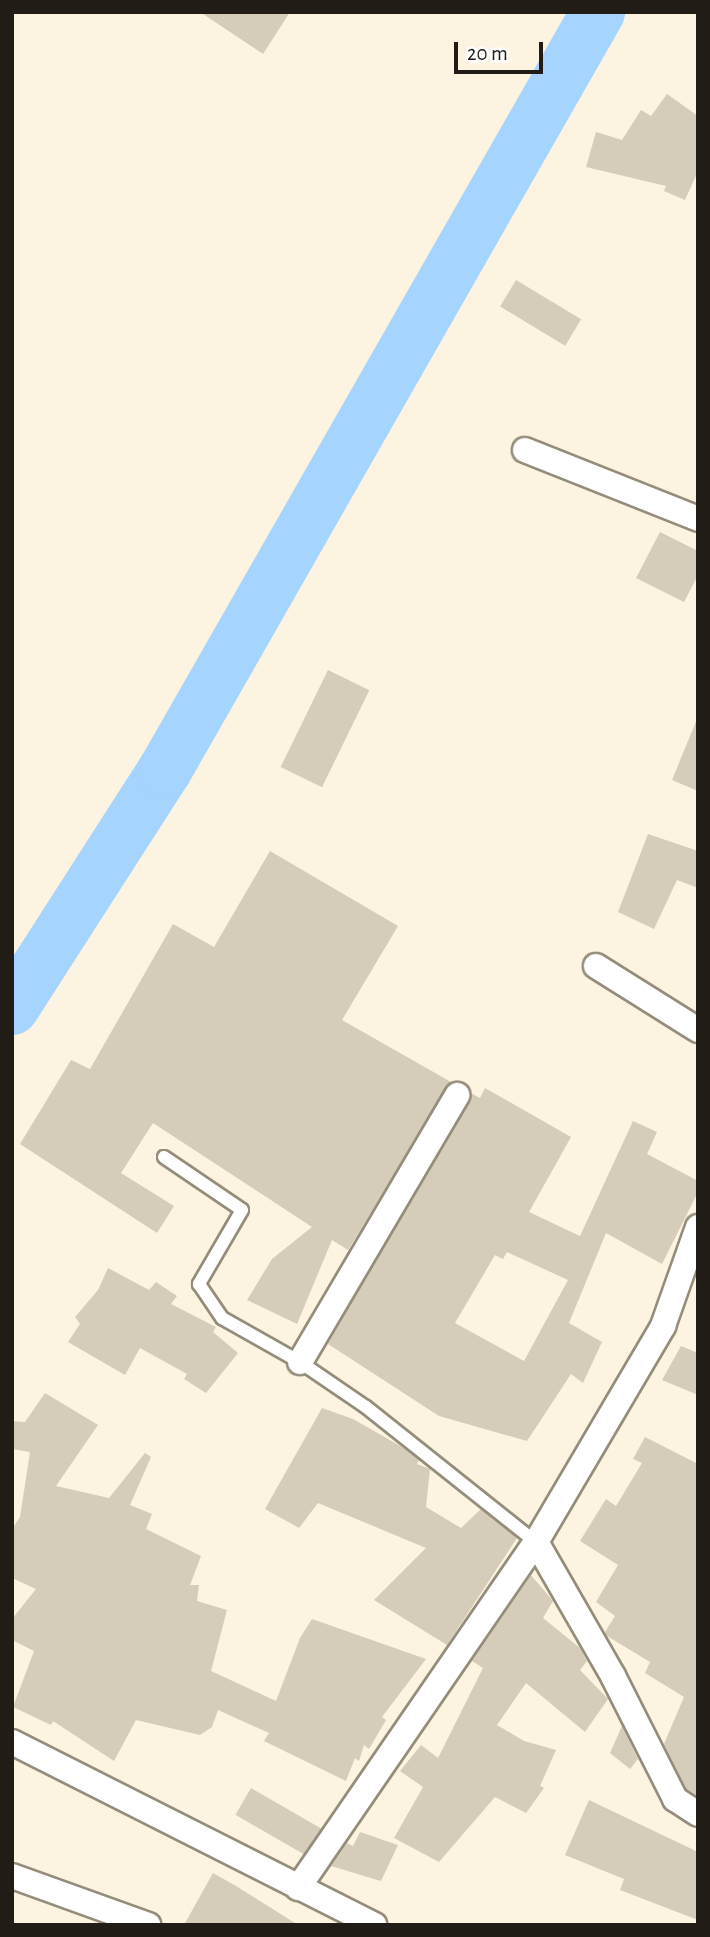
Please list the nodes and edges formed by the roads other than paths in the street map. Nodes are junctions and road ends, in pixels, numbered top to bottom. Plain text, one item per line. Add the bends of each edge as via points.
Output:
1 (525, 450) dead end
2 (698, 519) edge
3 (596, 966) dead end
4 (698, 1030) edge
5 (457, 1095) dead end
6 (164, 1157) dead end
7 (698, 1227) edge
8 (300, 1362) junction
9 (536, 1542) junction
10 (12, 1742) edge
11 (698, 1814) edge
12 (12, 1876) edge
13 (298, 1888) junction
14 (148, 1925) edge
15 (374, 1925) edge

1 - 2 street
3 - 4 street
5 - 8 street
6 - 8 lane via 242,1210 199,1284 222,1318
7 - 9 street via 663,1326
8 - 9 lane via 366,1407
9 - 11 street via 613,1676 674,1799
9 - 13 street
10 - 13 street
12 - 14 street
13 - 15 street

